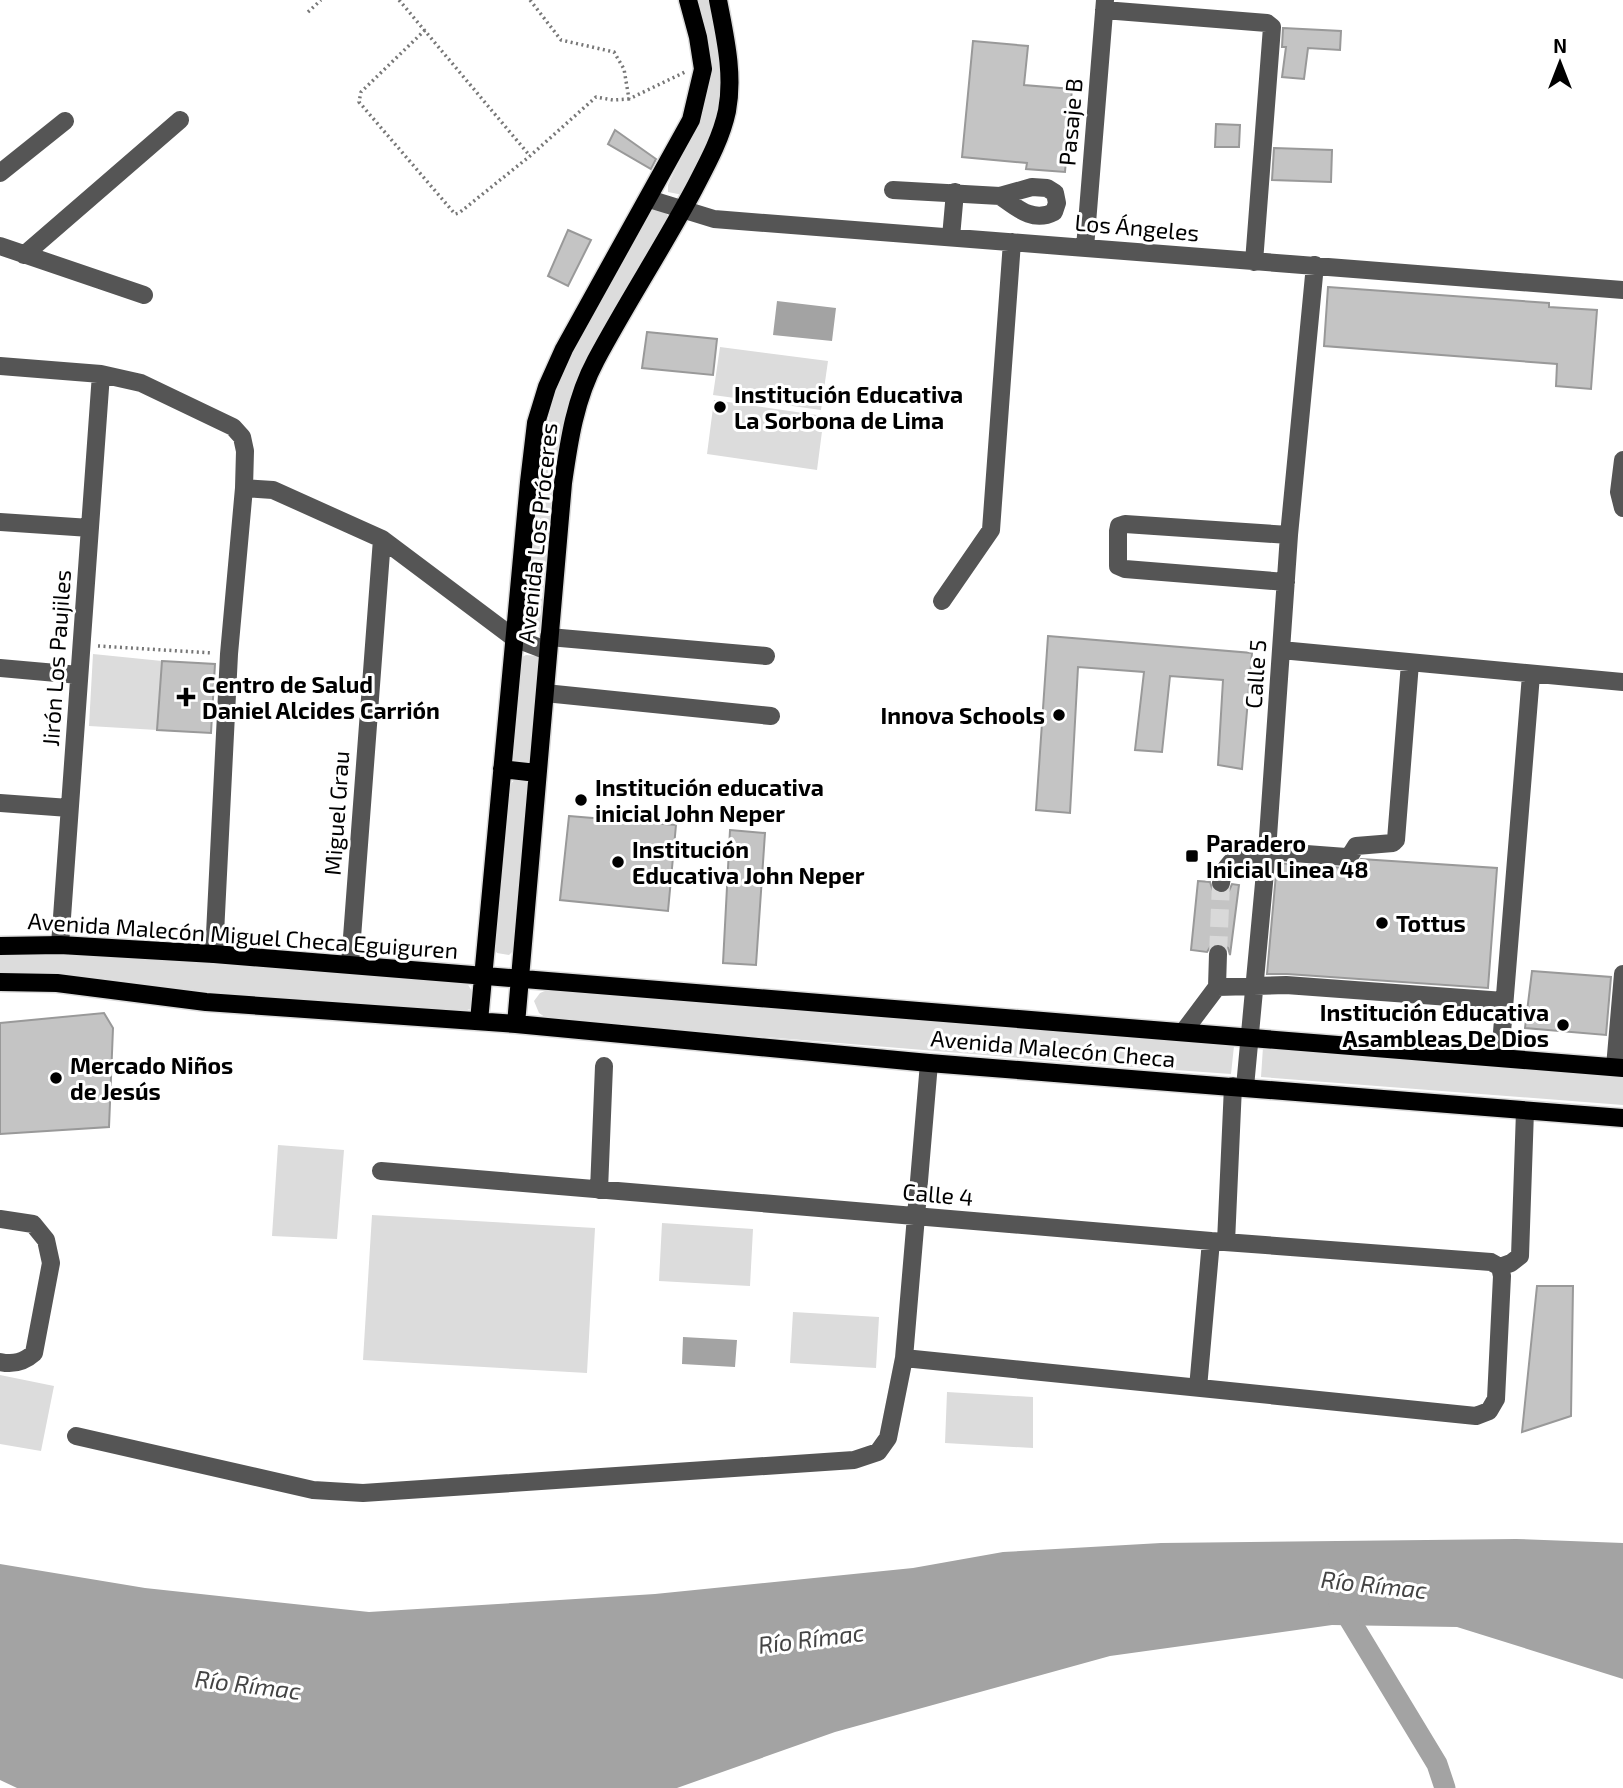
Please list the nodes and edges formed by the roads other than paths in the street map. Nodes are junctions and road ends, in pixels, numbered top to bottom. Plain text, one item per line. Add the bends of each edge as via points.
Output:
1 (688, 0) edge
2 (718, 0) edge
3 (1105, 5) edge
4 (65, 121) dead end
5 (180, 121) dead end
6 (0, 173) edge
7 (893, 190) dead end
8 (955, 192) junction
9 (1000, 196) dead end
10 (649, 199) junction
11 (683, 210) junction
12 (950, 237) junction
13 (1012, 242) junction
14 (0, 246) edge
15 (1085, 248) junction
16 (24, 255) junction
17 (1254, 262) junction
18 (1315, 265) junction
19 (1623, 290) edge
20 (144, 295) dead end
21 (0, 366) edge
22 (101, 374) junction
23 (1623, 460) edge
24 (244, 488) junction
25 (1623, 508) edge
26 (0, 522) edge
27 (90, 527) junction
28 (1289, 534) junction
29 (382, 539) junction
30 (1286, 582) junction
31 (942, 601) dead end
32 (514, 638) junction
33 (549, 644) junction
34 (1281, 650) junction
35 (766, 656) dead end
36 (1410, 663) junction
37 (0, 668) edge
38 (79, 675) junction
39 (1531, 675) junction
40 (1623, 682) edge
41 (544, 693) junction
42 (771, 716) dead end
43 (502, 769) junction
44 (537, 773) junction
45 (0, 803) edge
46 (69, 808) junction
47 (1267, 851) junction
48 (1221, 883) tunnel mouth
49 (60, 945) junction
50 (0, 946) edge
51 (214, 954) junction
52 (1218, 954) tunnel mouth
53 (350, 964) junction
54 (1623, 974) edge
55 (483, 975) junction
56 (519, 978) junction
57 (0, 982) edge
58 (1253, 986) junction
59 (1217, 987) junction
60 (1504, 1001) junction
61 (479, 1021) junction
62 (516, 1024) junction
63 (1184, 1031) junction
64 (1250, 1037) junction
65 (1500, 1057) junction
66 (929, 1063) junction
67 (604, 1066) dead end
68 (1619, 1068) edge
69 (1239, 1087) junction
70 (1525, 1111) junction
71 (1623, 1118) edge
72 (381, 1171) dead end
73 (599, 1190) junction
74 (914, 1216) junction
75 (0, 1219) edge
76 (1219, 1241) junction
77 (1496, 1264) junction
78 (904, 1359) junction
79 (0, 1362) edge
80 (1198, 1388) junction
81 (76, 1436) dead end

1 - 10 main road, Avenida Los Próceres via 702,62 699,93 691,121
2 - 11 main road, Avenida Los Próceres via 729,74 727,109 714,151
3 - 15 street, Pasaje B
3 - 17 street via 1272,27
4 - 6 street
5 - 16 street
7 - 8 street
8 - 9 street
8 - 12 street
10 - 11 street, Los Ángeles
10 - 32 main road, Avenida Los Próceres via 547,387 536,423
11 - 12 street, Los Ángeles via 714,219
11 - 33 main road, Avenida Los Próceres via 594,363 572,422
12 - 13 street, Los Ángeles
13 - 15 street, Los Ángeles
13 - 31 street via 991,530
14 - 16 street
15 - 17 street, Los Ángeles
16 - 20 street
17 - 18 street, Los Ángeles
18 - 19 street, Los Ángeles
18 - 28 street, Calle 5
21 - 22 street
22 - 24 street via 141,383 233,427 242,437 245,451
22 - 27 street, Jirón Los Paujiles
23 - 25 street via 1619,492
24 - 29 street via 273,490
24 - 51 street via 229,654
26 - 27 street
27 - 38 street, Jirón Los Paujiles
28 - 30 street, Calle 5
28 - 30 street via 1125,524 1118,531 1118,566 1125,569
29 - 32 street
29 - 53 street, Miguel Grau
30 - 34 street, Calle 5
32 - 33 street
32 - 43 main road, Avenida Los Próceres
33 - 35 street
33 - 41 main road, Avenida Los Próceres
34 - 36 street
34 - 47 street, Calle 5
36 - 39 street
36 - 47 street via 1394,843 1356,846 1346,856
37 - 38 street
38 - 46 street, Jirón Los Paujiles
39 - 40 street
39 - 60 street
41 - 42 street
41 - 44 main road, Avenida Los Próceres
43 - 44 main road
43 - 55 main road, Avenida Los Próceres
44 - 56 main road, Avenida Los Próceres
45 - 46 street
46 - 49 street, Jirón Los Paujiles
47 - 48 street via 1231,862
47 - 58 street, Calle 5
49 - 50 main road, Avenida Malecón Miguel Checa Eguiguren
49 - 51 main road, Avenida Malecón Miguel Checa Eguiguren
51 - 53 main road, Avenida Malecón Miguel Checa Eguiguren
52 - 59 street
53 - 55 main road, Avenida Malecón Miguel Checa Eguiguren
54 - 68 street
55 - 56 main road, Avenida Malecón Checa
55 - 61 main road, Avenida Los Próceres
56 - 62 main road, Avenida Los Próceres
56 - 63 main road, Avenida Malecón Checa
57 - 61 main road via 57,983 206,1002
58 - 59 street
58 - 60 street
58 - 64 street, Calle 5
59 - 63 street
60 - 65 street
61 - 62 main road, Avenida Malecón Checa
62 - 66 main road, Avenida Malecón Checa
63 - 64 main road, Avenida Malecón Checa
64 - 65 main road, Avenida Malecón Checa
64 - 69 street, Calle 5
65 - 68 main road, Avenida Malecón Checa
66 - 69 main road, Avenida Malecón Checa
66 - 74 street
67 - 73 street
69 - 70 main road, Avenida Malecón Checa
69 - 76 street, Calle 5
70 - 71 main road, Avenida Malecón Checa
70 - 77 street via 1520,1256 1511,1263
72 - 73 street, Calle 4
73 - 74 street, Calle 4
74 - 76 street, Calle 4
74 - 78 street
75 - 79 street via 33,1224 46,1240 51,1263 34,1353 24,1361
76 - 77 street, Calle 4
76 - 80 street, Calle 5
77 - 80 street via 1502,1276 1496,1399 1489,1411 1476,1416
78 - 80 street
78 - 81 street via 888,1438 878,1452 854,1460 363,1493 313,1490

